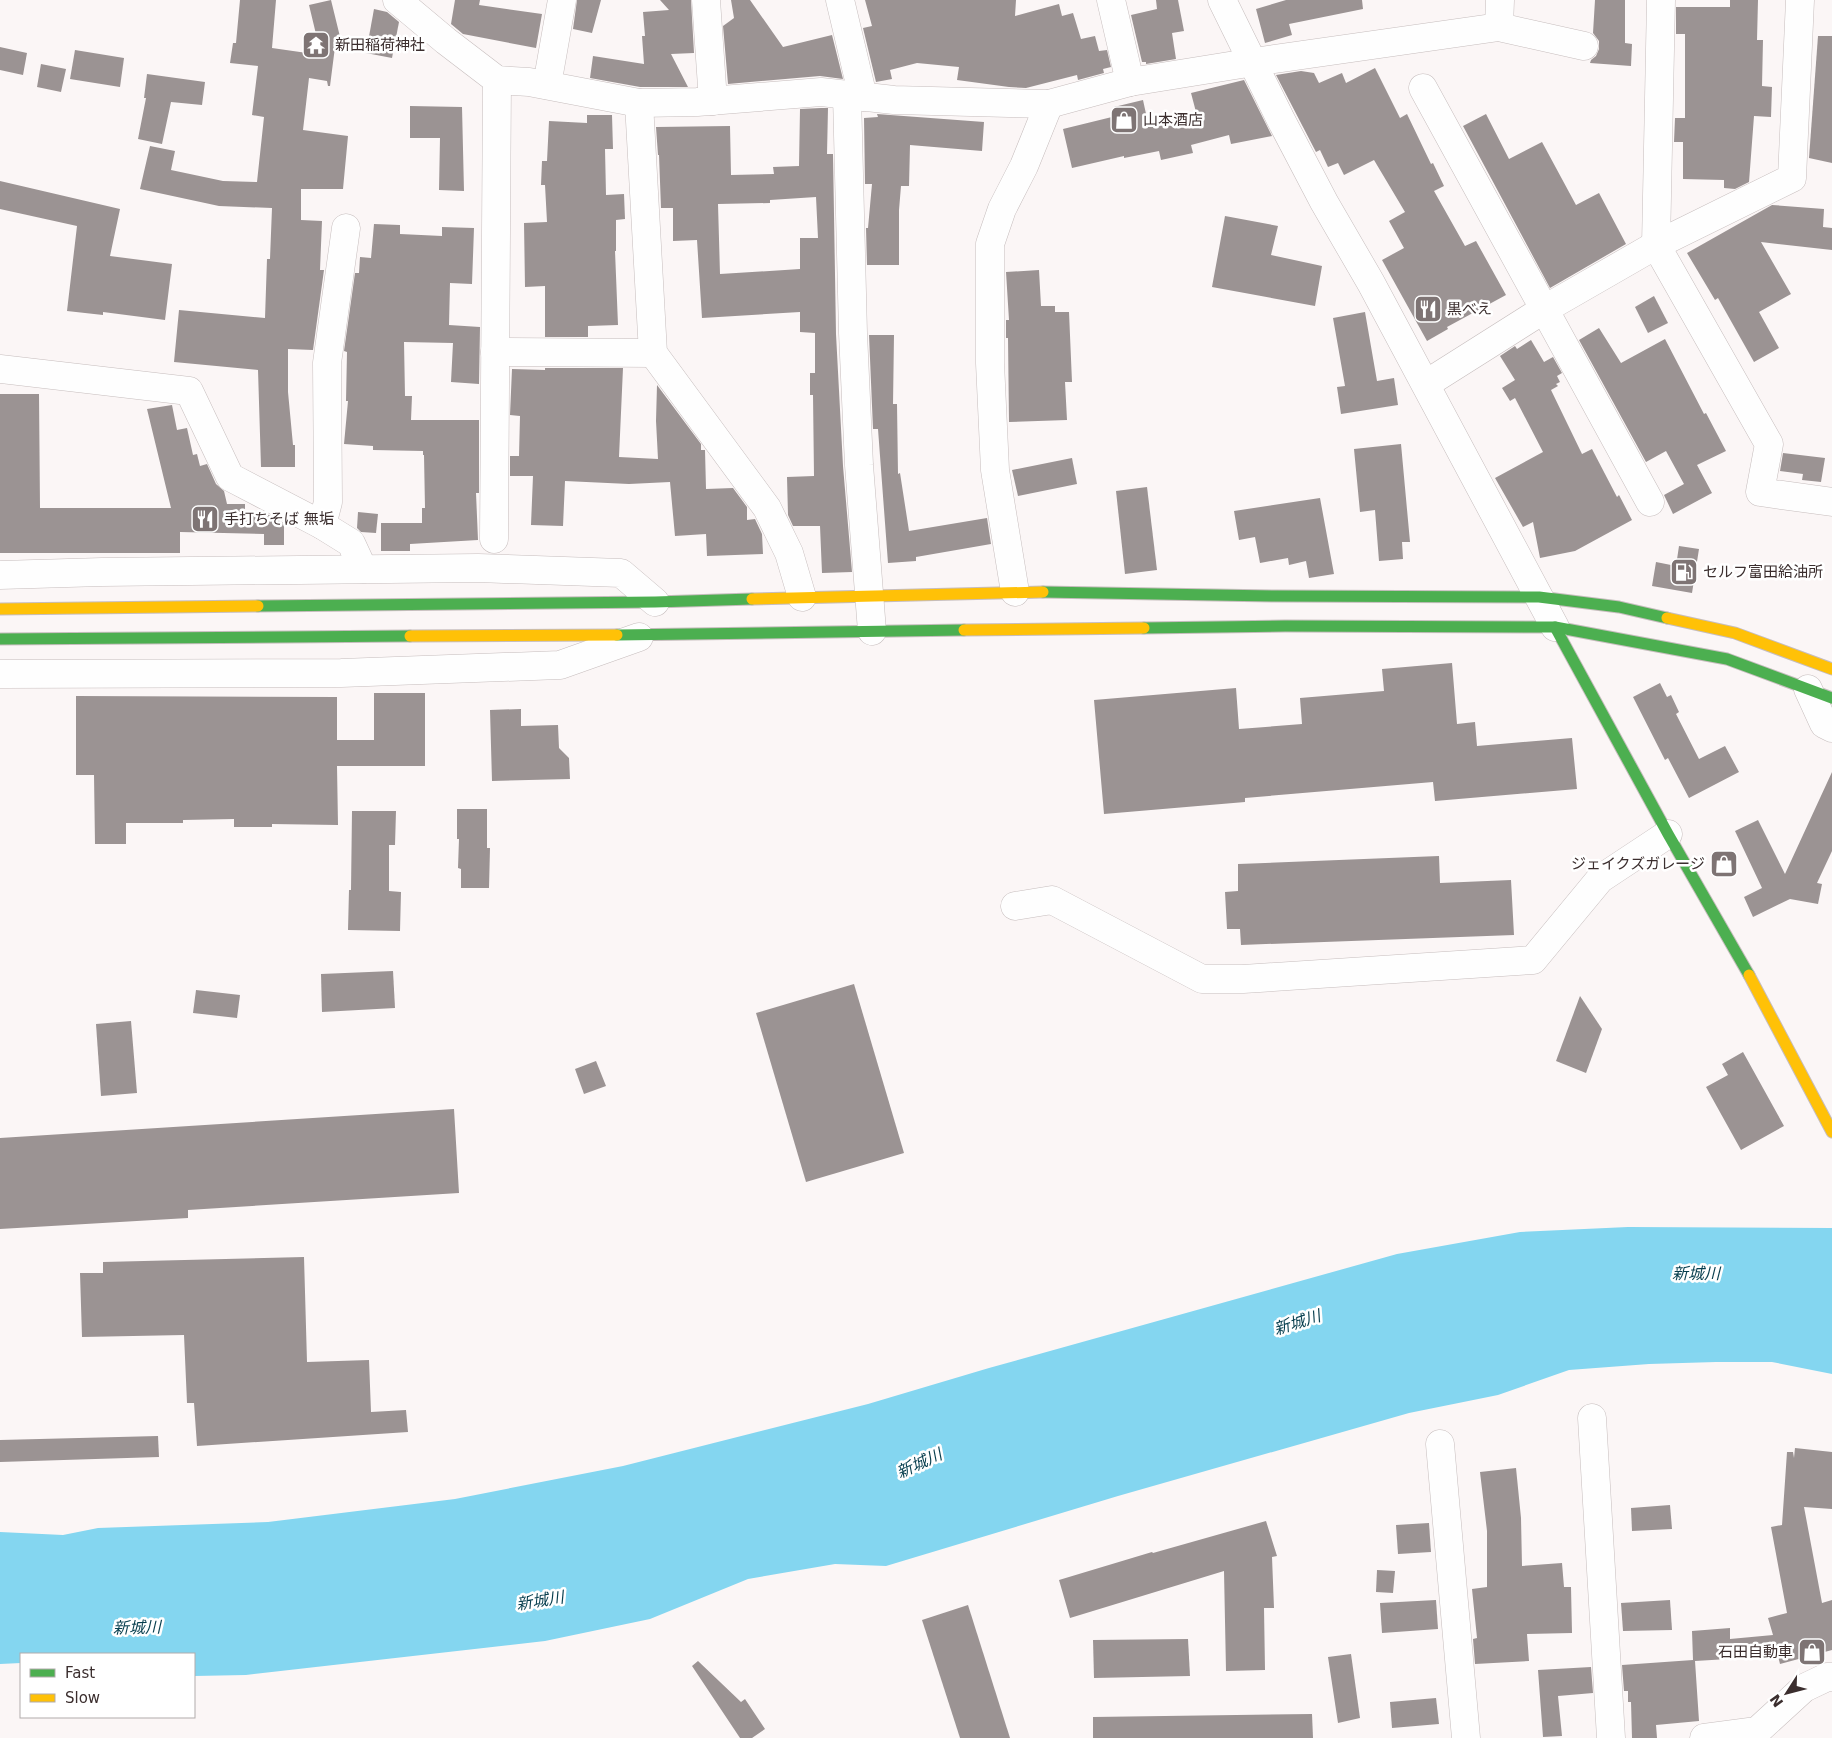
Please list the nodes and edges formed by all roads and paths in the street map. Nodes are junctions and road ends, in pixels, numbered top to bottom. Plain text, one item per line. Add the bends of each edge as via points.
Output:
1 (562, 0) edge
2 (706, 0) edge
3 (840, 0) edge
4 (1111, 0) edge
5 (1222, 0) edge
6 (1500, 0) edge
7 (1662, 0) edge
8 (1800, 0) edge
9 (408, 4) edge
10 (1499, 27) junction
11 (1584, 46) dead end
12 (1254, 62) junction
13 (497, 80) junction
14 (1130, 82) junction
15 (547, 86) junction
16 (1423, 88) dead end
17 (855, 96) junction
18 (713, 101) junction
19 (639, 104) junction
20 (1049, 104) junction
21 (346, 228) dead end
22 (1656, 245) junction
23 (1543, 310) junction
24 (495, 352) junction
25 (653, 353) junction
26 (0, 369) edge
27 (1426, 384) junction
28 (1650, 502) dead end
29 (1832, 502) edge
30 (322, 525) junction
31 (494, 539) dead end
32 (363, 569) junction
33 (0, 575) edge
34 (1015, 592) junction
35 (870, 596) junction
36 (802, 597) junction
37 (1539, 597) junction
38 (655, 602) junction
39 (0, 609) edge
40 (1555, 627) junction
41 (872, 631) junction
42 (642, 635) junction
43 (0, 639) edge
44 (1825, 662) edge
45 (0, 674) edge
46 (1820, 694) edge
47 (1832, 728) edge
48 (1668, 834) junction
49 (1015, 906) dead end
50 (1832, 1132) edge
51 (1592, 1418) dead end
52 (1440, 1444) dead end
53 (1832, 1677) edge
54 (1466, 1738) edge
55 (1611, 1738) edge
56 (1704, 1738) edge

1 - 15 street
2 - 18 street
3 - 17 street
4 - 14 street
5 - 12 street
6 - 10 street
7 - 22 street
8 - 22 street via 1792,178
9 - 13 street
10 - 11 street
10 - 12 street
12 - 14 street
12 - 27 street via 1324,202
13 - 15 street
13 - 24 street
14 - 20 street
15 - 19 street
16 - 23 street
17 - 18 street via 821,92
17 - 20 street
17 - 35 street via 853,333 859,465
18 - 19 street
19 - 25 street
20 - 34 street via 990,244 990,363 995,470
21 - 30 street via 327,363 328,502
22 - 23 street
22 - 29 street via 1769,444 1760,492
23 - 27 street
23 - 28 street
24 - 25 street
24 - 31 street
25 - 36 street via 767,508 789,553
26 - 30 street via 188,391 230,477
27 - 37 street
30 - 32 street via 351,543
32 - 33 street
32 - 38 street via 478,568 621,573
34 - 35 street
34 - 37 street
35 - 36 street
35 - 41 street
36 - 38 street
37 - 40 street
37 - 44 street via 1619,607 1735,633
38 - 39 street
40 - 41 street via 1284,626
40 - 46 street via 1727,659
40 - 48 street
41 - 42 street
42 - 43 street
42 - 45 street via 560,665 341,673
46 - 47 street via 1824,724
48 - 49 street via 1600,879 1533,960 1202,979 1052,900
48 - 50 street via 1732,944
51 - 55 street
52 - 54 street
53 - 56 street via 1804,1688 1757,1732

